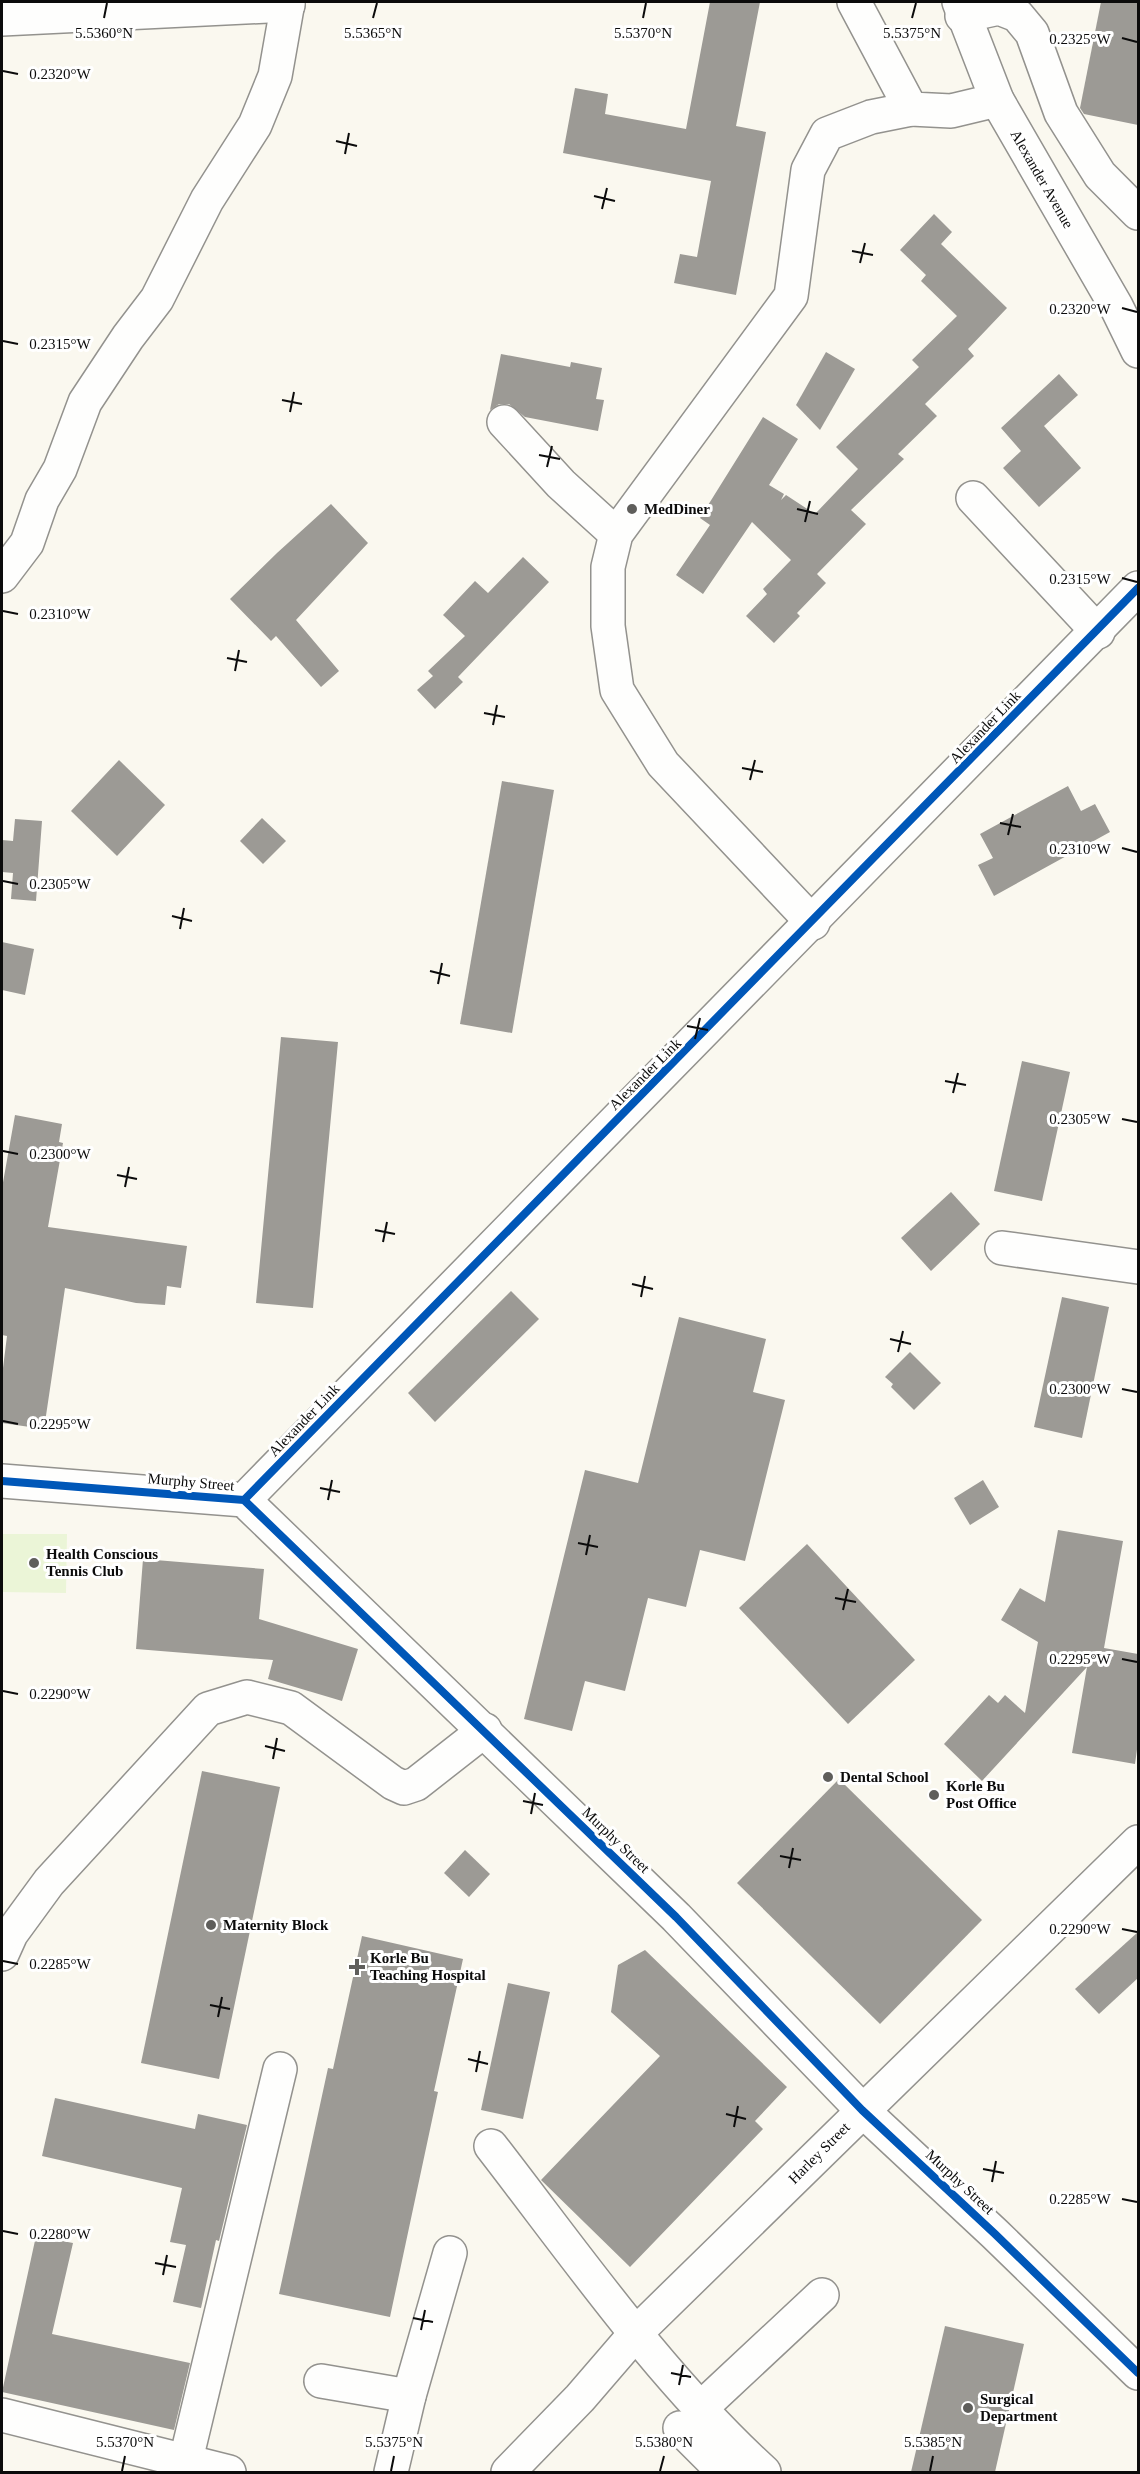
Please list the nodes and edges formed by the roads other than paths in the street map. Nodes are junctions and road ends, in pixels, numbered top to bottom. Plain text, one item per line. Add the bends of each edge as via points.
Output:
1 (854, 2) edge
2 (288, 3) edge
3 (961, 9) edge
4 (50, 10) edge
5 (2, 19) edge
6 (997, 100) junction
7 (911, 109) junction
8 (1138, 213) edge
9 (1138, 351) edge
10 (504, 422) dead end
11 (973, 498) dead end
12 (616, 534) junction
13 (2, 576) edge
14 (1138, 588) edge
15 (1098, 632) junction
16 (813, 922) junction
17 (1002, 1248) dead end
18 (1138, 1267) edge
19 (2, 1481) edge
20 (244, 1500) junction
21 (485, 1730) junction
22 (1138, 1842) edge
23 (2, 1954) edge
24 (280, 2069) dead end
25 (862, 2110) junction
26 (491, 2146) dead end
27 (450, 2253) dead end
28 (822, 2295) dead end
29 (636, 2333) junction
30 (1138, 2373) edge
31 (321, 2381) dead end
32 (409, 2396) junction
33 (2, 2415) edge
34 (691, 2418) junction
35 (184, 2466) edge
36 (229, 2472) edge
37 (391, 2472) edge
38 (508, 2472) edge
39 (724, 2472) edge
40 (764, 2472) edge

1 - 7 street
2 - 4 street
2 - 13 street via 275,76 255,125 207,200 157,299 85,402 27,543
3 - 6 street, Alexander Avenue
3 - 8 street via 999,8 1017,15 1032,33 1061,113 1101,175
4 - 5 street
6 - 7 street via 951,111
6 - 9 street, Alexander Avenue
7 - 12 street via 872,117 827,134 808,170 791,296
10 - 12 street via 561,484
11 - 15 street
12 - 16 street via 608,567 608,626 616,690 663,764
14 - 15 street, Alexander Link
15 - 16 street, Alexander Link
16 - 20 street, Alexander Link
17 - 18 street
19 - 20 street, Murphy Street
20 - 21 street, Murphy Street
21 - 23 street via 416,1784 404,1788 291,1708 247,1697 208,1709 50,1882 11,1934
21 - 25 street, Murphy Street via 676,1917
22 - 25 street, Harley Street
24 - 35 street
25 - 29 street, Harley Street
25 - 30 street, Murphy Street
26 - 29 street
27 - 32 street
28 - 34 street
29 - 34 street
29 - 38 street, Harley Street
31 - 32 street
32 - 37 street
33 - 35 street
34 - 39 street
34 - 40 street
35 - 36 street

